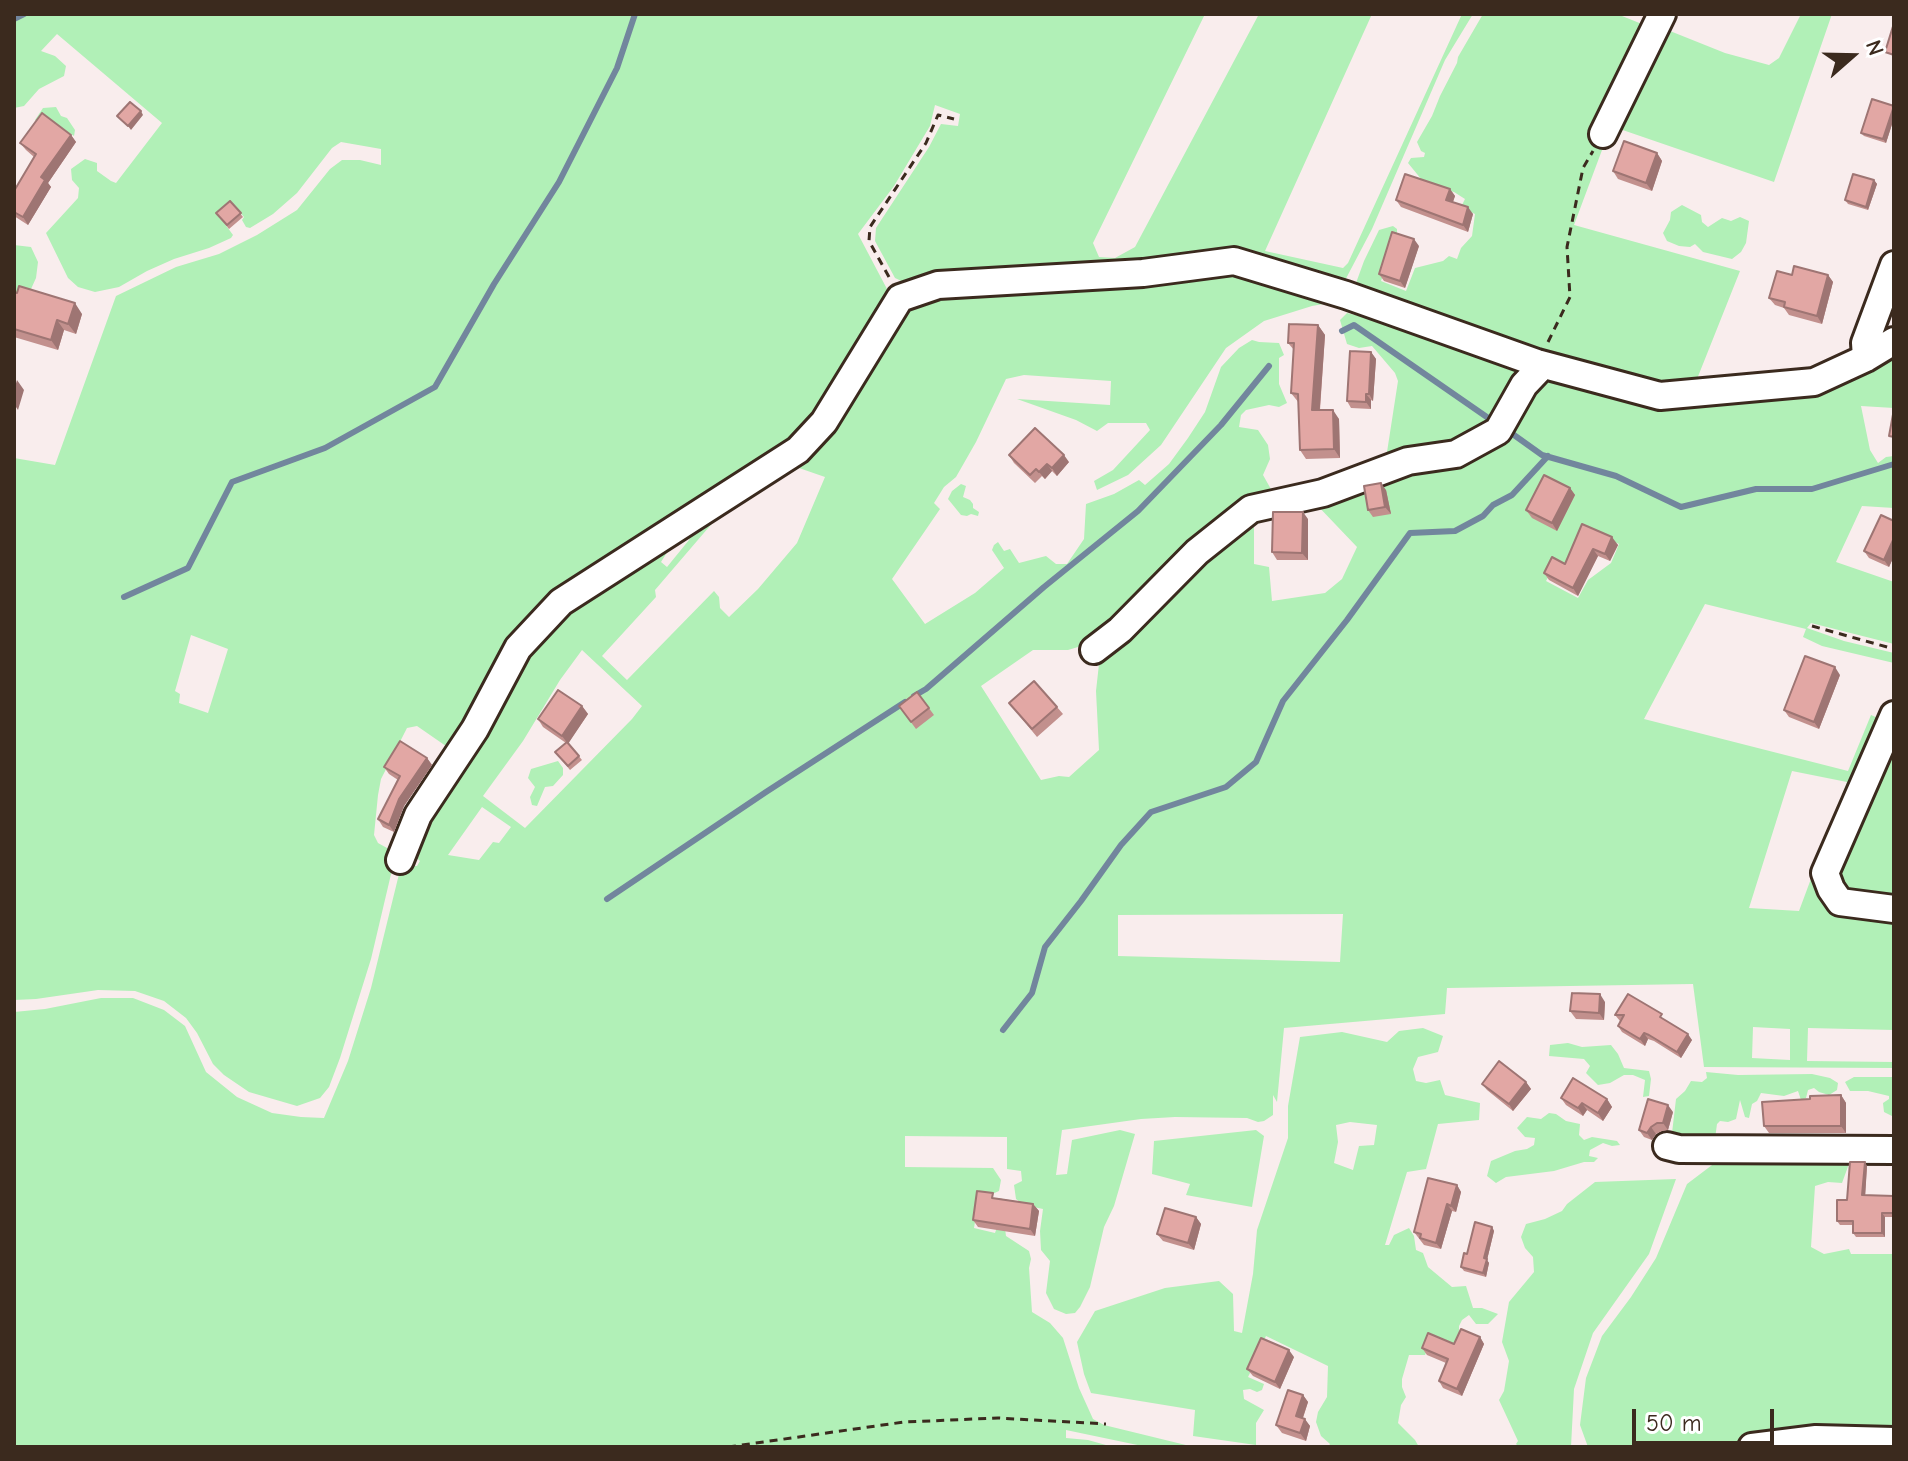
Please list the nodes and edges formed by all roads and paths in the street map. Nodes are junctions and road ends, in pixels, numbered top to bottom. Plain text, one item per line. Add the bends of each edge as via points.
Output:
1 (1662, 14) edge
2 (954, 119) dead end
3 (1603, 134) joint
4 (1894, 265) edge
5 (900, 298) junction
6 (1894, 341) edge
7 (1866, 358) junction
8 (1540, 364) junction
9 (1812, 626) dead end
10 (1894, 649) edge
11 (1094, 650) dead end
12 (1894, 715) edge
13 (400, 860) dead end
14 (1894, 909) edge
15 (1667, 1146) dead end
16 (1894, 1150) edge
17 (1106, 1424) dead end
18 (1894, 1441) edge
19 (728, 1447) edge
20 (1752, 1447) edge

1 - 3 street
2 - 5 path via 938,115 926,143 870,227 869,241
3 - 8 path via 1583,168 1567,247 1570,297
4 - 7 street via 1865,343
5 - 8 street via 938,285 1143,273 1234,261
5 - 13 street via 824,422 798,450 561,602 518,648 475,729 418,815
6 - 7 street
7 - 8 street via 1814,382 1660,396
8 - 11 street via 1498,431 1456,454 1408,461 1323,493 1251,509 1197,552
9 - 10 path
12 - 14 street via 1825,873 1840,902
15 - 16 street
17 - 19 path via 998,1418 904,1422
18 - 20 street via 1816,1439

